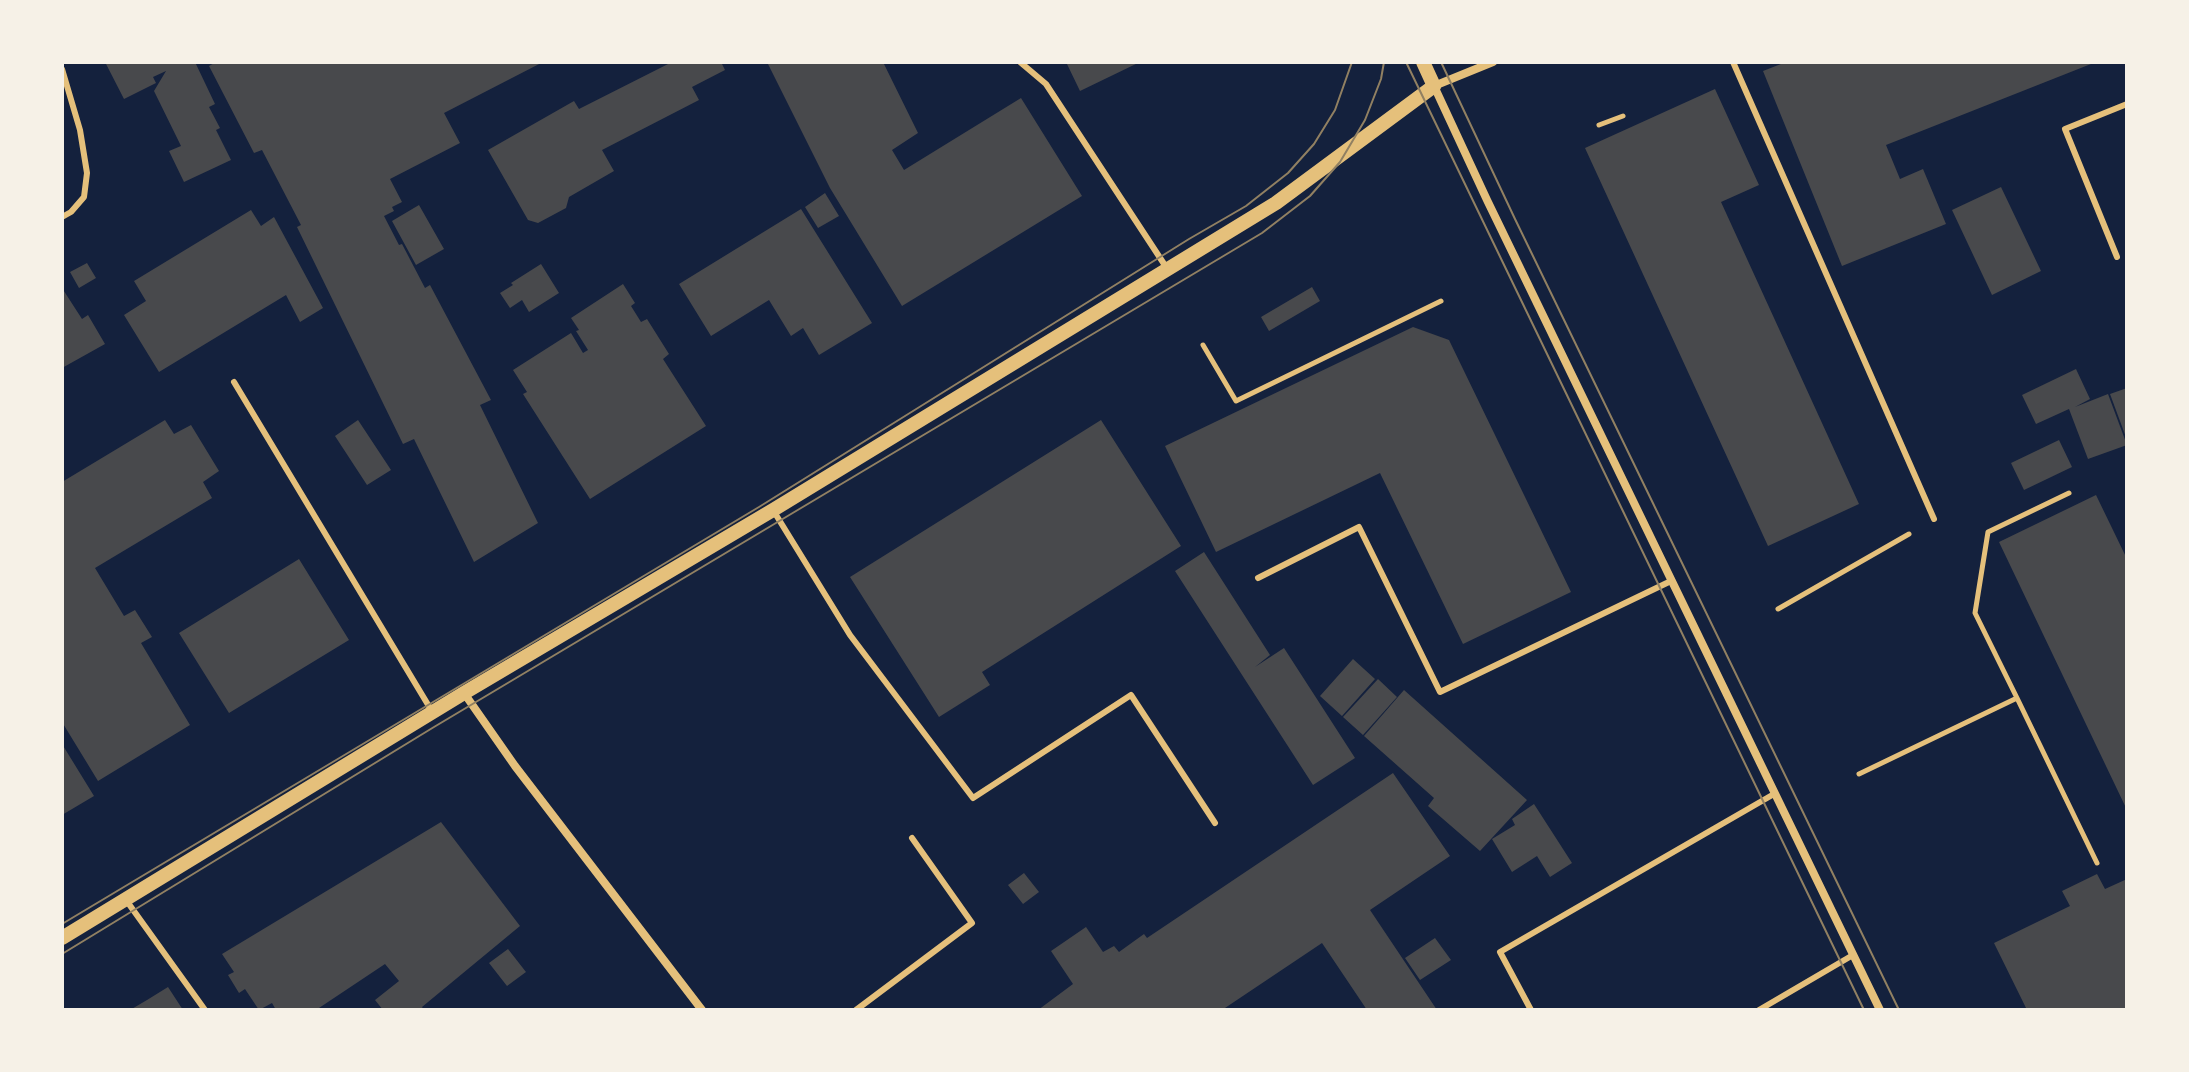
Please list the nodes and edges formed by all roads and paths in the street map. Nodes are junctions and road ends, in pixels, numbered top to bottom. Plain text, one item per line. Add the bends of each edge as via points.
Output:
1 (1020, 62) edge
2 (1423, 62) edge
3 (1493, 62) edge
4 (1733, 62) edge
5 (62, 69) edge
6 (1434, 86) junction
7 (2127, 104) edge
8 (1623, 116) dead end
9 (1599, 125) dead end
10 (62, 217) edge
11 (2117, 257) dead end
12 (1168, 270) junction
13 (1441, 301) dead end
14 (1203, 345) dead end
15 (234, 382) dead end
16 (2069, 493) dead end
17 (773, 510) junction
18 (1934, 519) joint
19 (1258, 578) dead end
20 (1671, 581) junction
21 (1778, 609) dead end
22 (464, 693) junction
23 (2017, 698) junction
24 (433, 713) junction
25 (1859, 774) dead end
26 (1774, 794) junction
27 (1215, 823) dead end
28 (912, 838) dead end
29 (2097, 863) dead end
30 (126, 900) junction
31 (62, 938) edge
32 (1853, 955) junction
33 (205, 1010) edge
34 (702, 1010) edge
35 (856, 1010) edge
36 (1531, 1010) edge
37 (1759, 1010) edge
38 (1880, 1010) edge

1 - 12 lane via 1046,84
2 - 6 street
3 - 6 street
4 - 18 lane
5 - 10 lane via 87,173 84,197
6 - 12 street via 1276,203
6 - 20 street
7 - 11 lane via 2065,129
8 - 9 path
12 - 17 street
13 - 14 path via 1236,401
15 - 24 lane
16 - 23 path via 1988,532 1975,613
17 - 22 street
17 - 27 lane via 850,635 973,798 1131,695
18 - 21 path
19 - 20 lane via 1359,527 1440,692
20 - 26 street
22 - 24 street
22 - 34 street
23 - 25 path
23 - 29 path
24 - 30 street
26 - 32 street
26 - 36 lane via 1500,952
28 - 35 lane via 972,923
30 - 31 street
30 - 33 lane
32 - 37 lane
32 - 38 street

